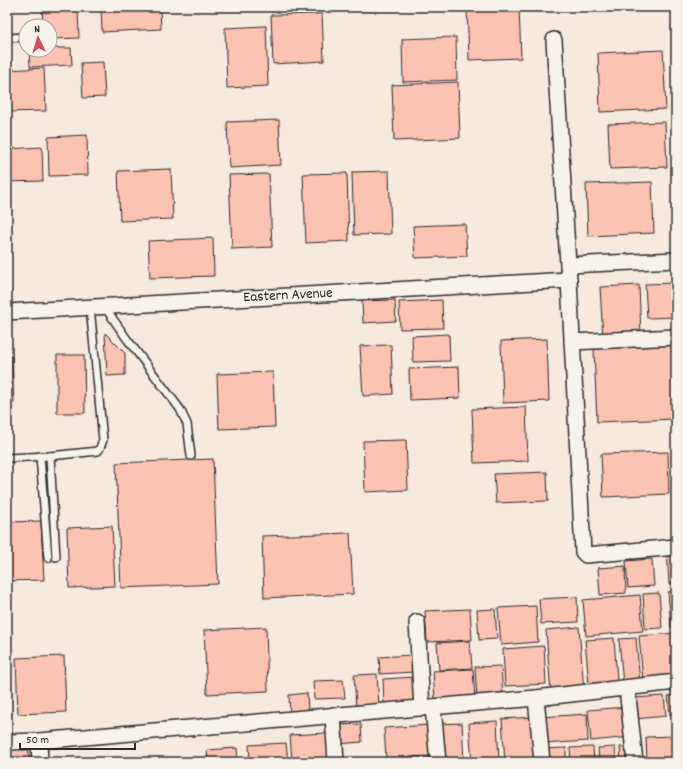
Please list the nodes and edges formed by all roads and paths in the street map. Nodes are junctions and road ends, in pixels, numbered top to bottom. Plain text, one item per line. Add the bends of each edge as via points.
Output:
1 (18, 37) edge
2 (7, 38) edge
3 (554, 40) dead end
4 (676, 260) edge
5 (568, 265) junction
6 (569, 280) junction
7 (97, 307) junction
8 (7, 312) edge
9 (676, 337) edge
10 (572, 342) junction
11 (40, 456) junction
12 (50, 456) junction
13 (191, 456) dead end
14 (7, 458) edge
15 (676, 547) edge
16 (56, 557) dead end
17 (48, 558) dead end
18 (417, 622) dead end
19 (676, 682) edge
20 (627, 688) junction
21 (536, 698) junction
22 (428, 707) junction
23 (333, 715) junction
24 (39, 741) junction
25 (7, 742) edge
26 (40, 762) edge
27 (336, 762) edge
28 (438, 762) edge
29 (542, 762) edge
30 (635, 762) edge

1 - 2 lane
3 - 5 street
4 - 5 street
5 - 6 street
6 - 7 street, Eastern Avenue
6 - 10 street
7 - 8 street, Eastern Avenue
7 - 12 lane via 102,443 98,451
7 - 13 lane via 127,339 180,410 187,424
9 - 10 street
10 - 15 street via 583,553 586,555
11 - 12 lane
11 - 14 lane
11 - 17 lane
12 - 16 lane
18 - 22 street
19 - 20 street
20 - 21 street
20 - 30 street
21 - 22 street
21 - 29 street
22 - 23 street
22 - 28 street
23 - 24 street
23 - 27 street
24 - 25 street
24 - 26 street

